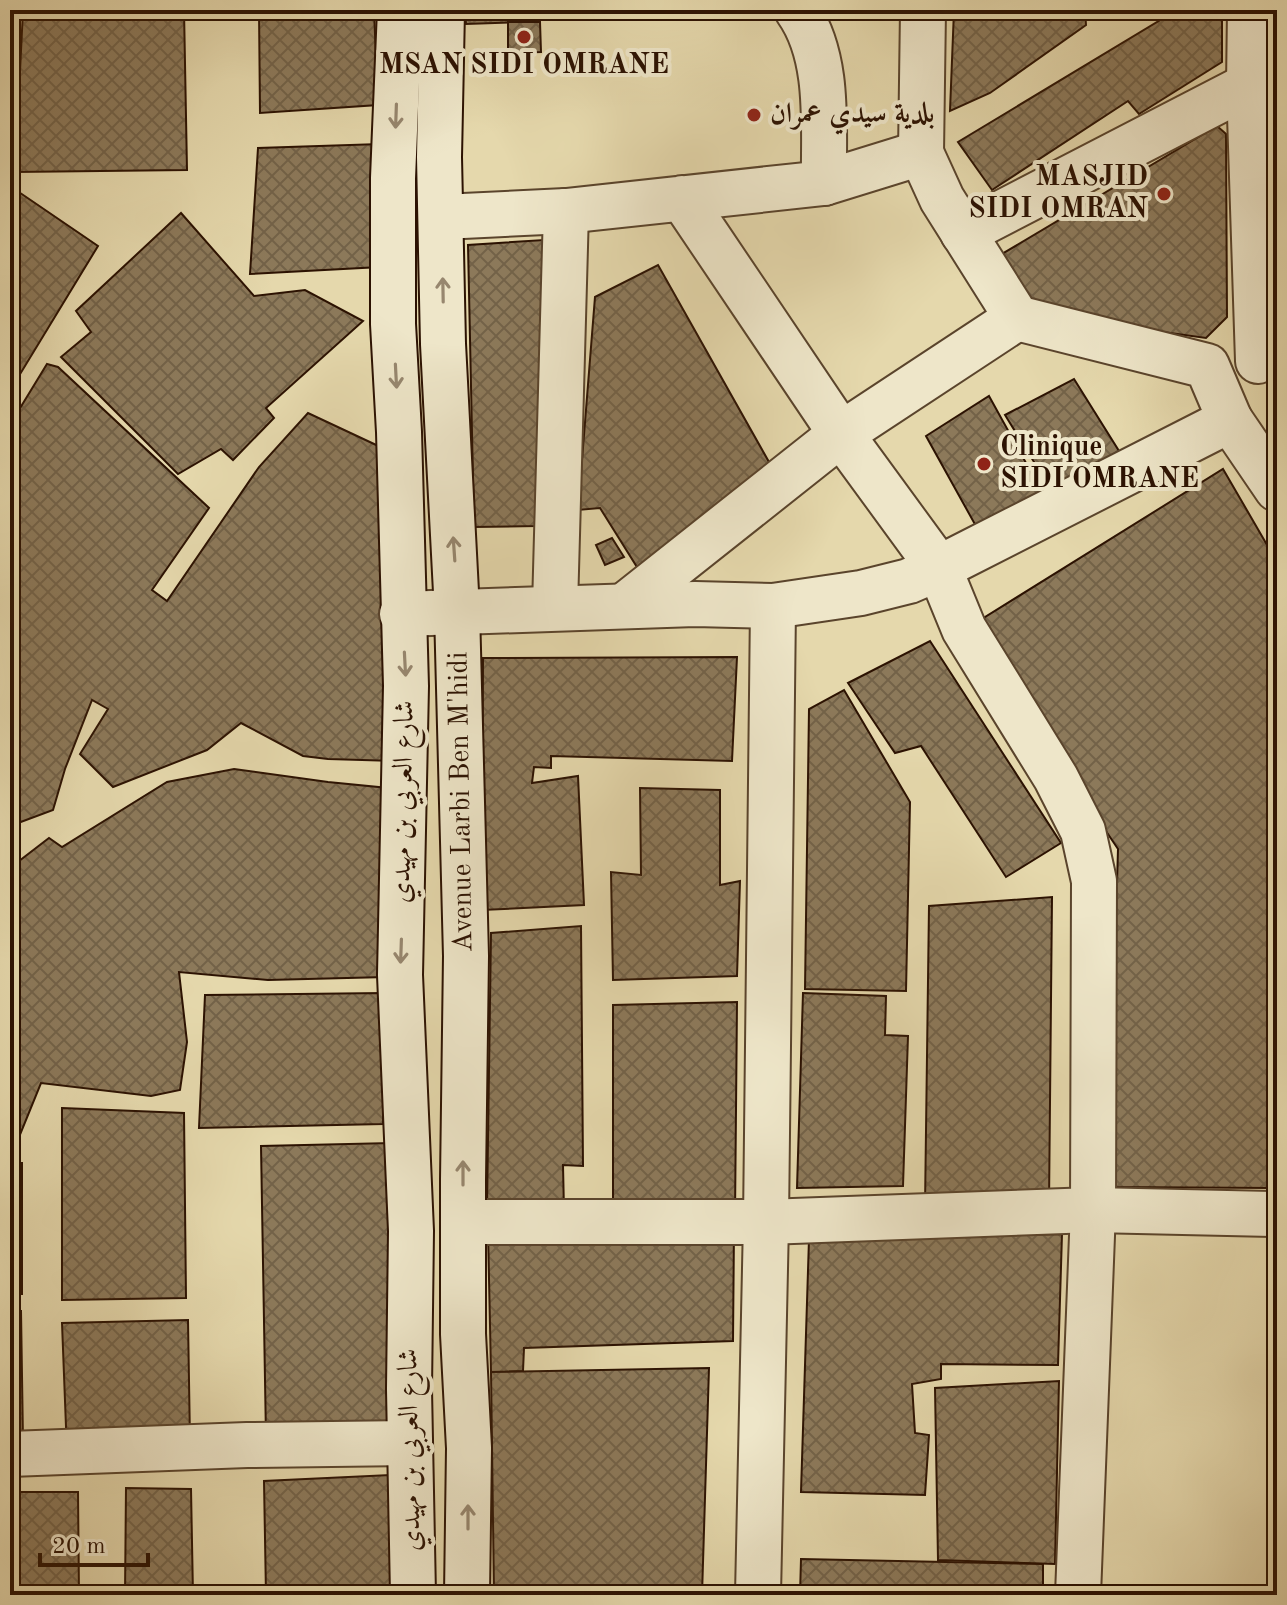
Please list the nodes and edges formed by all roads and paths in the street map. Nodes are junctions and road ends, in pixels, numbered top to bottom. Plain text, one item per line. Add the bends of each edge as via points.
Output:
1 (400, 10) edge
2 (442, 10) edge
3 (797, 10) edge
4 (923, 10) edge
5 (1250, 10) edge
6 (1249, 85) junction
7 (921, 153) junction
8 (824, 183) junction
9 (682, 198) junction
10 (566, 211) junction
11 (442, 217) junction
12 (963, 233) junction
13 (1017, 318) junction
14 (1267, 361) edge
15 (1207, 366) junction
16 (1230, 420) junction
17 (841, 434) junction
18 (1277, 489) edge
19 (939, 568) junction
20 (624, 606) junction
21 (773, 606) junction
22 (555, 607) junction
23 (457, 611) junction
24 (402, 614) junction
25 (1093, 1210) junction
26 (1277, 1214) edge
27 (463, 1222) junction
28 (766, 1222) junction
29 (410, 1443) junction
30 (10, 1454) edge
31 (413, 1595) edge
32 (467, 1595) edge
33 (758, 1595) edge
34 (1078, 1595) edge

1 -> 24 street, شارع العربي بن مهيدي via 393,324
2 - 11 street, Avenue Larbi Ben M'hidi
3 - 8 street via 807,24 821,86
4 - 7 street
5 - 6 street
6 - 12 street
6 - 14 street
7 - 8 street
7 - 12 street
8 - 9 street
9 - 10 street
9 - 17 street
10 - 11 street
10 - 22 street
23 -> 11 street, Avenue Larbi Ben M'hidi
12 - 13 street
13 - 15 street
13 - 17 street
14 - 15 street
15 - 16 street
16 - 18 street
16 - 19 street
17 - 19 street
17 - 20 street
19 - 21 street via 861,593
19 - 25 street via 964,629 1083,831 1094,881
20 - 21 street
20 - 22 street
21 - 28 street
22 - 23 street
23 - 24 street
27 -> 23 street, Avenue Larbi Ben M'hidi via 466,956
24 -> 29 street, شارع العربي بن مهيدي via 406,686 400,975 411,1231
25 - 26 street
25 - 28 street
25 - 34 street
27 - 28 street
32 -> 27 street, Avenue Larbi Ben M'hidi
28 - 33 street
29 - 30 street
29 - 31 street, شارع العربي بن مهيدي

